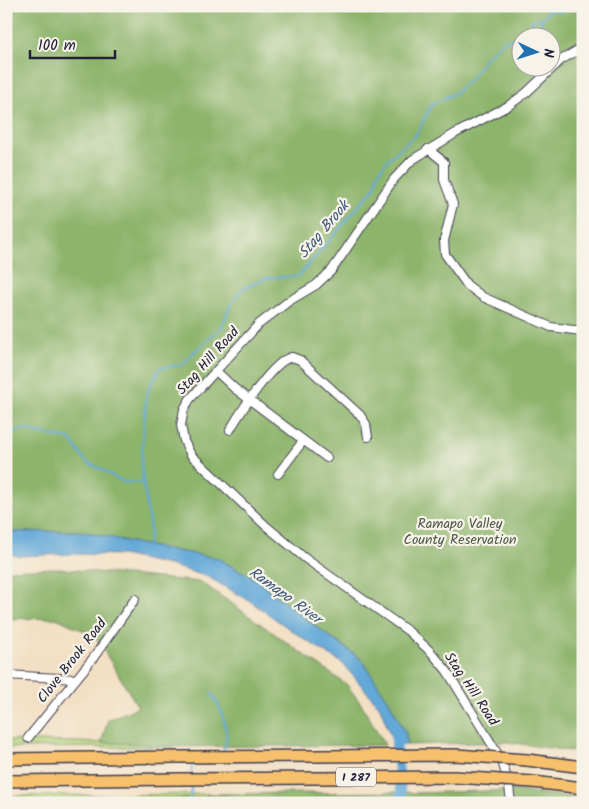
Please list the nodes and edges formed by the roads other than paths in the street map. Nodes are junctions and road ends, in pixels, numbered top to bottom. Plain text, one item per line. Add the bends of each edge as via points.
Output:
1 (583, 47) edge
2 (428, 149) junction
3 (583, 333) edge
4 (216, 371) junction
5 (249, 399) junction
6 (230, 430) dead end
7 (368, 437) dead end
8 (303, 441) junction
9 (326, 458) dead end
10 (278, 474) dead end
11 (135, 599) dead end
12 (6, 675) edge
13 (76, 679) junction
14 (28, 738) dead end
15 (6, 759) edge
16 (583, 766) edge
17 (6, 781) edge
18 (583, 788) edge
19 (511, 803) edge

1 - 2 street, Stag Hill Road via 561,60 508,106
2 - 3 street via 444,162 444,180 452,204 444,240 445,254 467,285 483,297 551,327
2 - 4 street, Stag Hill Road via 412,160 394,180 328,274 259,324
4 - 5 street
4 - 19 street, Stag Hill Road via 184,408 182,434 191,455 306,559 408,631 431,652 447,671 502,762 510,786
5 - 6 street
5 - 7 street via 283,361 295,357 360,415 366,424
5 - 8 street
8 - 9 street
8 - 10 street
11 - 13 street, Clove Brook Road
12 - 13 street
13 - 14 street, Clove Brook Road
15 - 16 highway, I 287, bridge via 435,755
17 - 18 highway, I 287, bridge via 448,777 496,778

